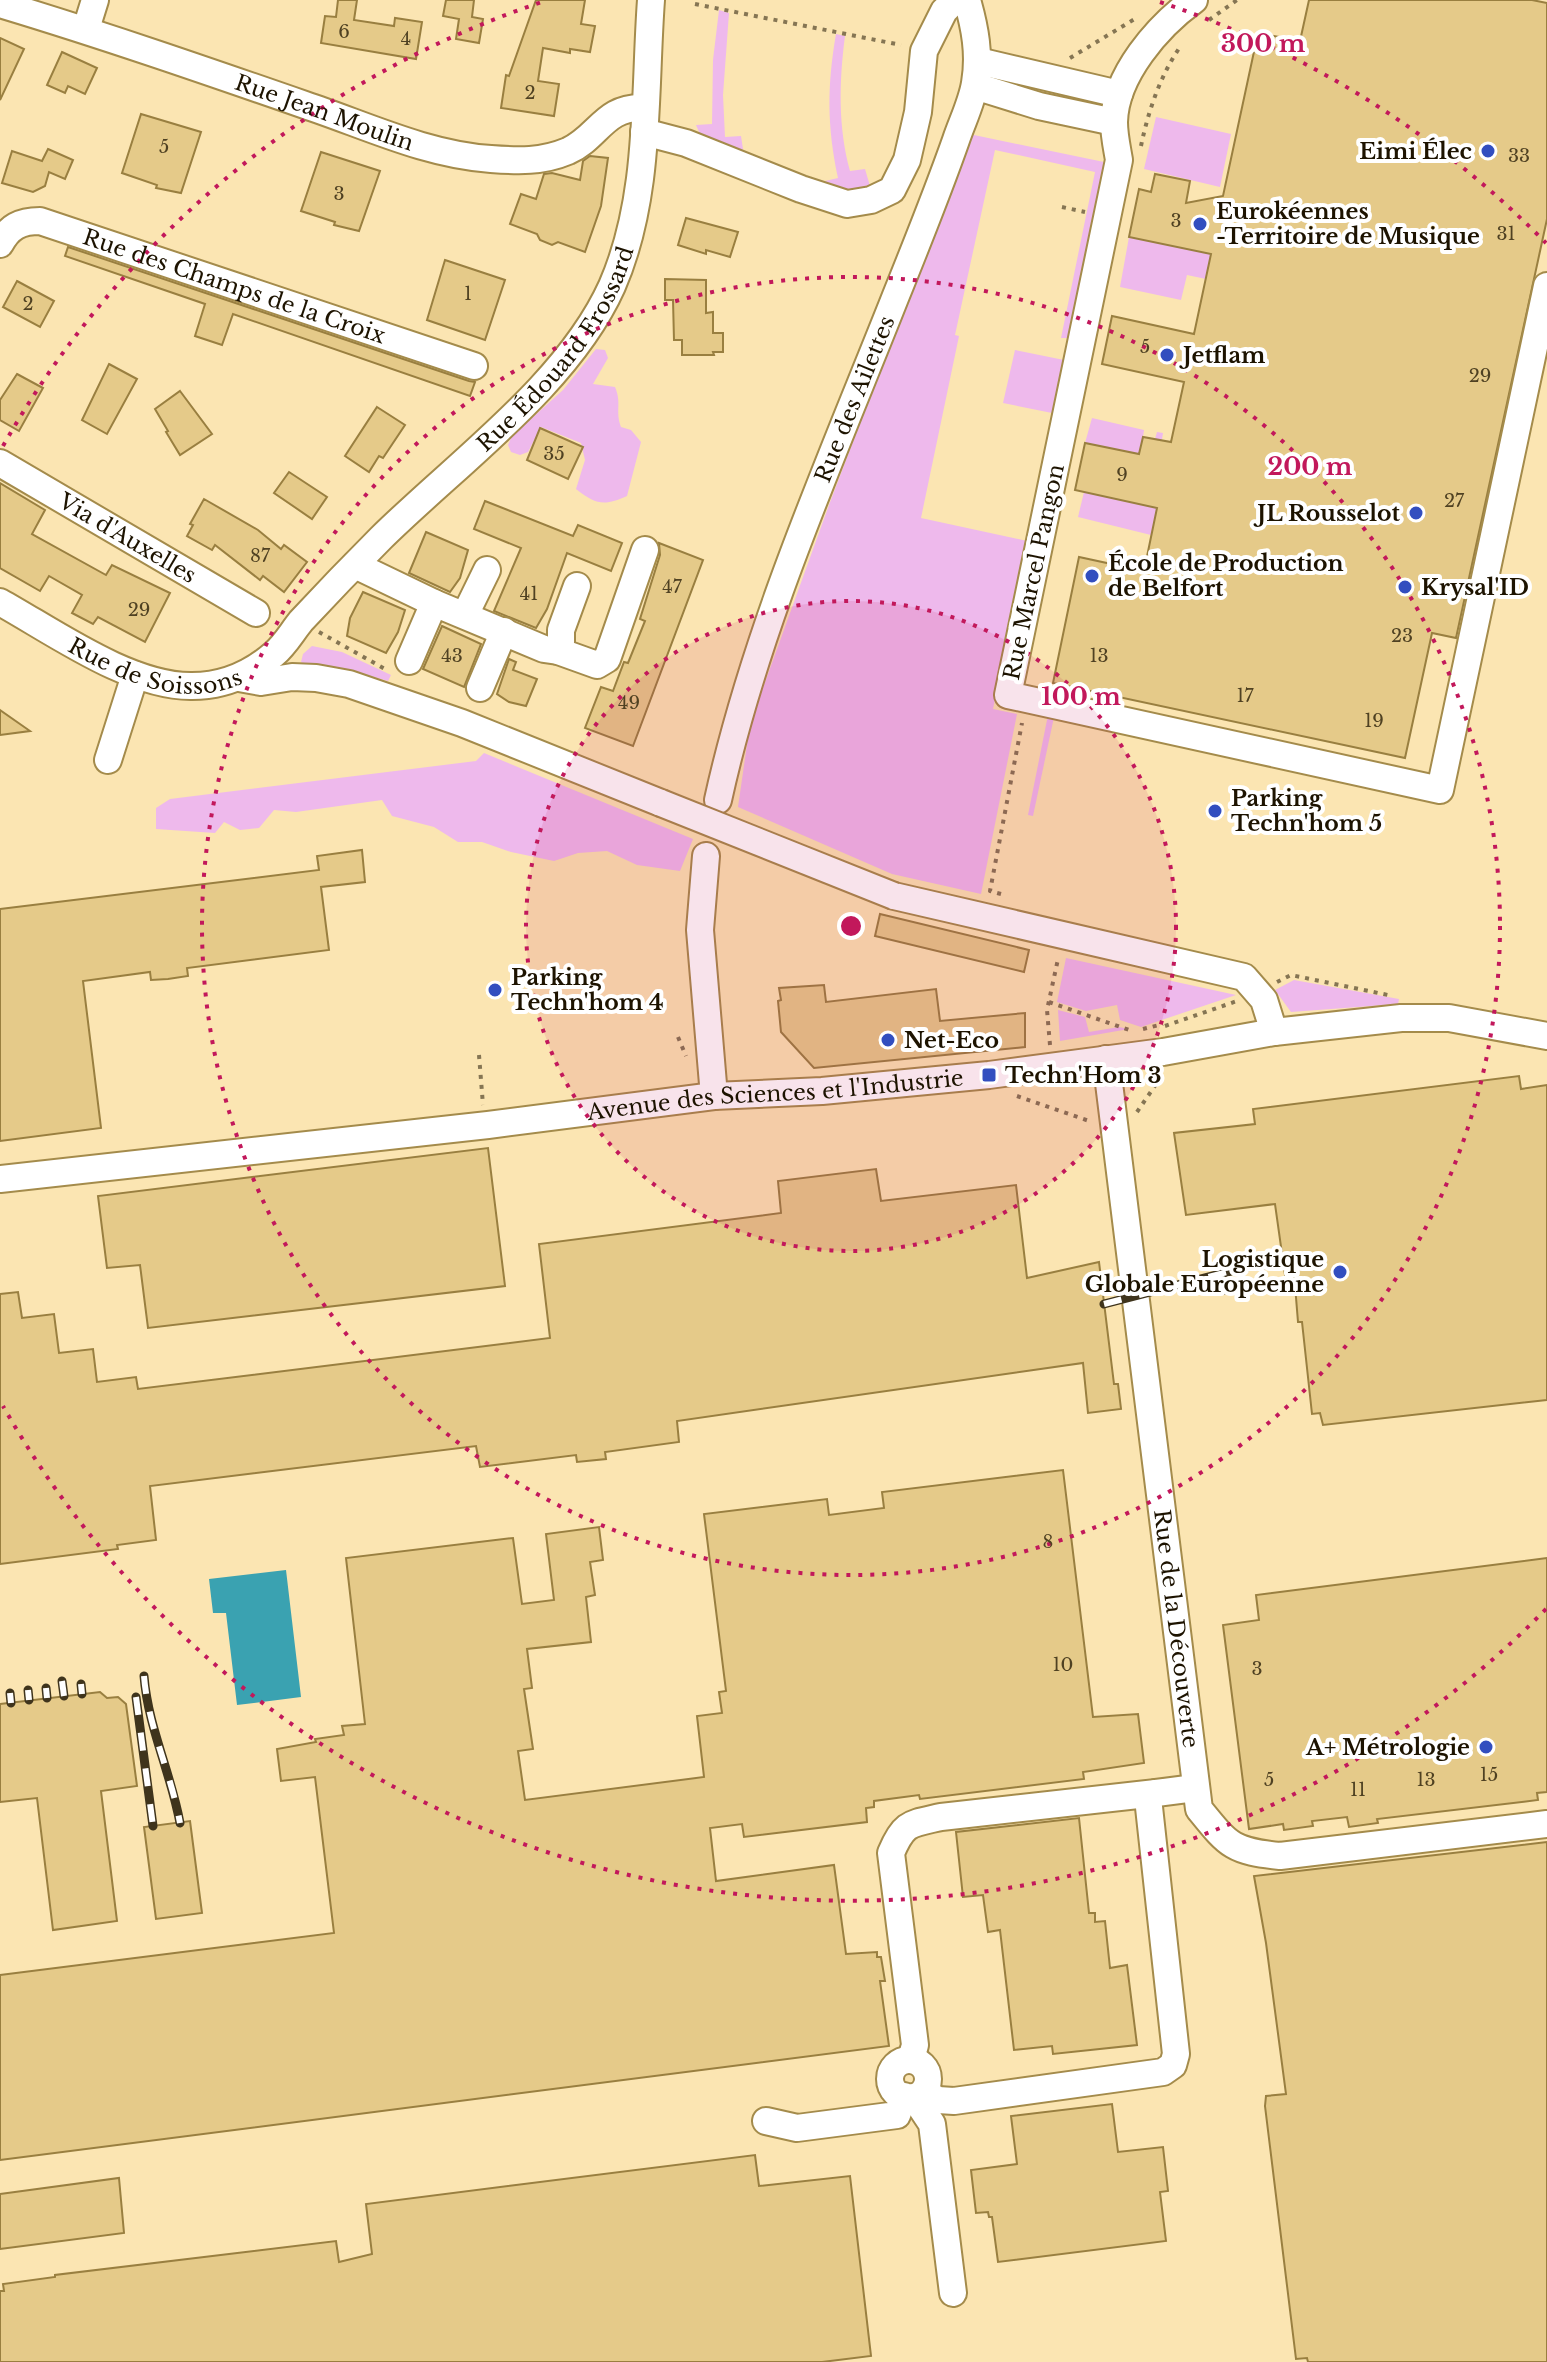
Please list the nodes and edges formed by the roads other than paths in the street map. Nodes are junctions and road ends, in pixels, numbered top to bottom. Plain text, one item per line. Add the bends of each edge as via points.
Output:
1 (95, 0) edge
2 (651, 0) edge
3 (960, 0) edge
4 (967, 0) edge
5 (1194, 0) edge
6 (0, 4) edge
7 (86, 29) junction
8 (976, 74) junction
9 (1119, 94) junction
10 (644, 120) junction
11 (1114, 122) junction
12 (0, 244) edge
13 (1547, 286) edge
14 (474, 366) dead end
15 (0, 463) edge
16 (645, 550) dead end
17 (355, 565) junction
18 (487, 570) dead end
19 (577, 586) dead end
20 (0, 602) edge
21 (434, 603) junction
22 (256, 613) dead end
23 (465, 615) junction
24 (301, 622) joint
25 (504, 631) junction
26 (558, 651) junction
27 (409, 661) dead end
28 (135, 675) junction
29 (239, 678) junction
30 (480, 688) dead end
31 (108, 760) dead end
32 (718, 800) dead end
33 (706, 856) dead end
34 (1274, 1032) junction
35 (1547, 1036) edge
36 (1108, 1072) junction
37 (714, 1096) junction
38 (0, 1179) edge
39 (1195, 1788) junction
40 (1156, 1793) junction
41 (1547, 1824) edge
42 (914, 2095) junction
43 (766, 2121) dead end
44 (953, 2293) dead end

1 - 7 street
2 - 10 street, Rue Édouard Frossard
3 - 10 street via 944,11 924,51 907,160 892,190 871,200 847,204 801,189 686,143
4 - 8 street, Rue des Ailettes via 976,34
5 - 9 street via 1170,17 1142,51
6 - 7 street, Rue Jean Moulin
7 - 10 street, Rue Jean Moulin via 428,147 487,159 539,161 571,150 623,109
8 - 9 street
8 - 11 street via 1039,106
8 - 32 street, Rue des Ailettes via 939,188 768,628
9 - 11 street
10 - 17 street, Rue Édouard Frossard via 643,160 627,247 595,319 561,366
11 - 13 street, Rue Marcel Pangon via 1119,160 1008,695 1440,790
12 - 14 street, Rue des Champs de la Croix via 12,227 40,221
15 - 22 street, Via d'Auxelles
16 - 26 street via 607,659 597,665
17 - 21 street
17 - 24 street, Rue Édouard Frossard
18 - 23 street
19 - 26 street
20 - 28 street, Rue de Soissons
21 - 23 street
21 - 27 street
23 - 25 street
24 - 29 street, Rue de Soissons via 275,653
25 - 26 street
25 - 30 street
28 - 29 street, Rue de Soissons via 192,686
28 - 31 street
29 - 34 street, bridge via 316,678 349,684 462,723 894,896 1244,977 1264,1000
33 - 37 street via 700,930
34 - 35 street, Avenue des Sciences et l'Industrie via 1449,1018
34 - 36 street, Avenue des Sciences et l'Industrie
36 - 37 street, Avenue des Sciences et l'Industrie via 989,1075
36 - 39 street, Rue de la Découverte
37 - 38 street, Avenue des Sciences et l'Industrie
39 - 40 street
39 - 41 street, Rue de la Découverte via 1199,1809 1220,1835 1244,1852 1280,1856
40 - 42 street via 941,1817 899,1832 891,1853 915,2045 911,2059 926,2070 928,2079
40 - 42 street via 1147,1803 1173,2011 1173,2065 1163,2072 954,2101
42 - 43 street via 897,2115 797,2128
42 - 44 street via 932,2124

